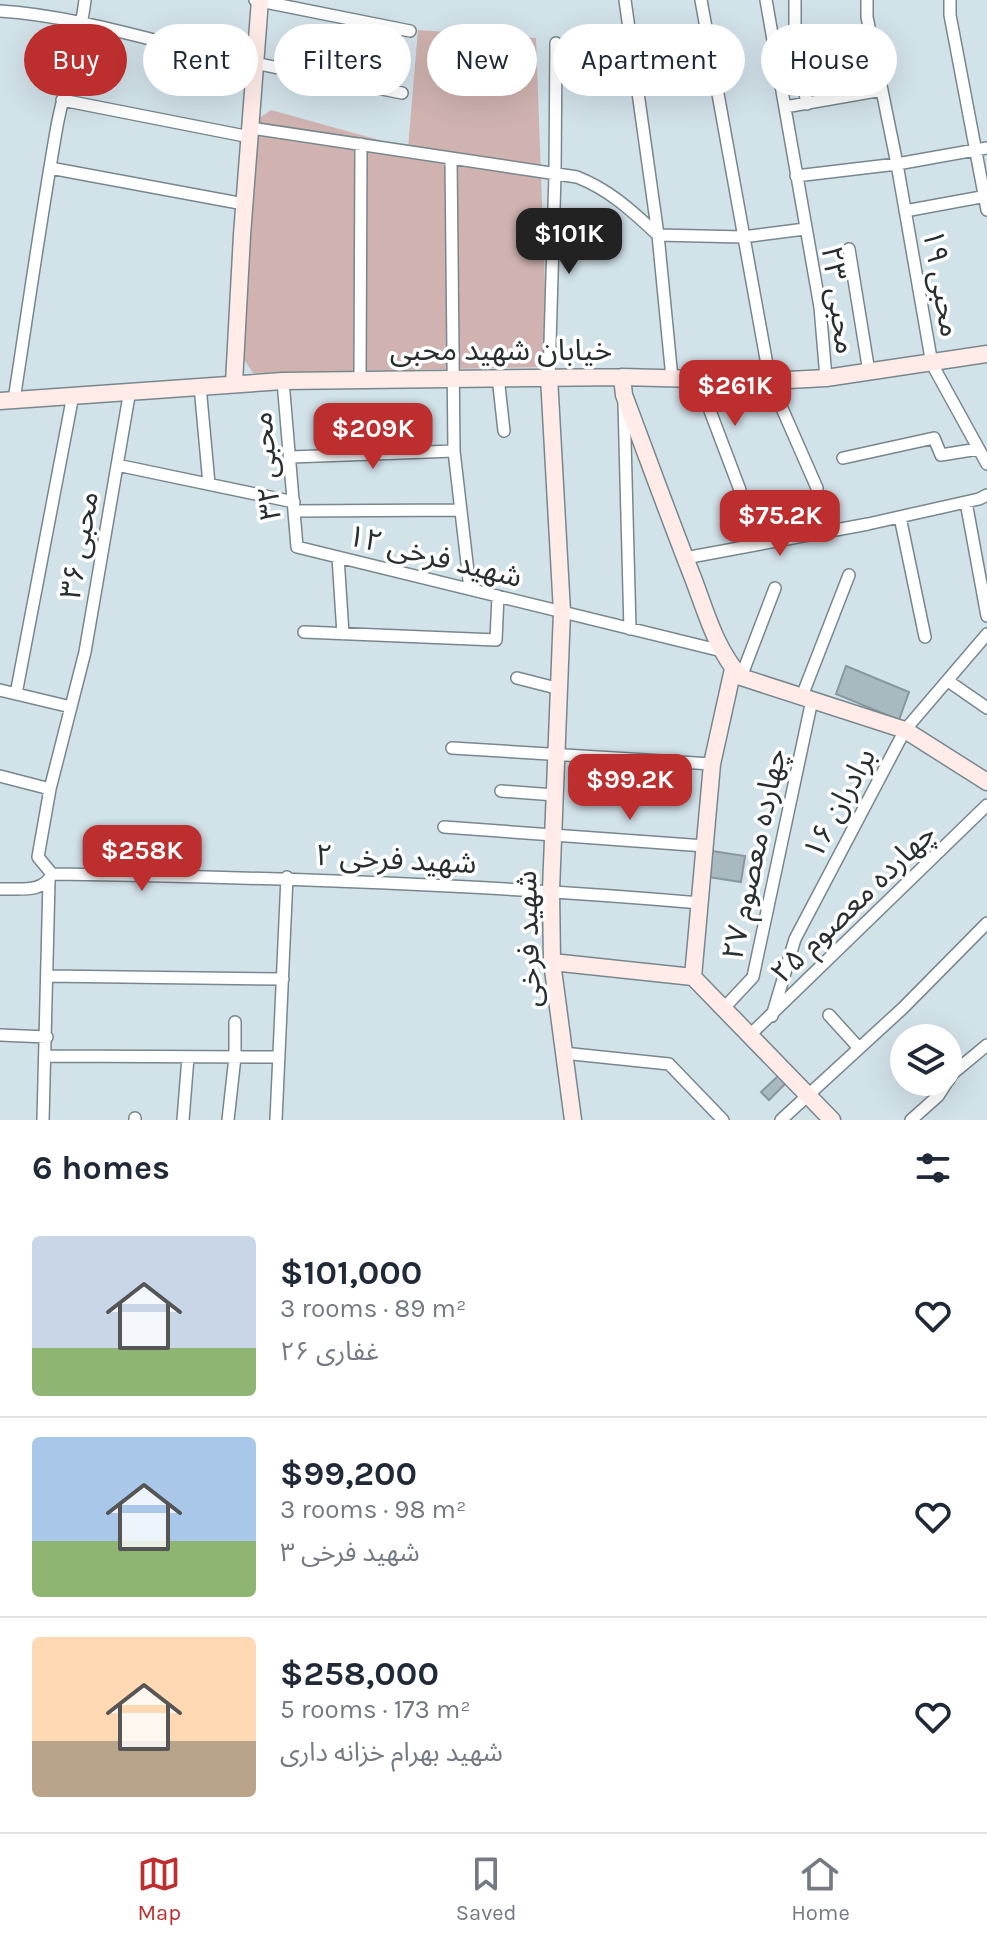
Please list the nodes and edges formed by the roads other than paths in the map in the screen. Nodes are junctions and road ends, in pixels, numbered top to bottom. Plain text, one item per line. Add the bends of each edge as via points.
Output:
1 (85, 0) edge
2 (259, 0) edge
3 (625, 0) edge
4 (701, 0) edge
5 (766, 0) edge
6 (795, 0) edge
7 (867, 0) edge
8 (950, 0) edge
9 (29, 6) edge
10 (0, 11) edge
11 (82, 24) joint
12 (258, 24) edge
13 (376, 24) edge
14 (868, 24) edge
15 (63, 96) edge
16 (253, 96) edge
17 (556, 96) edge
18 (850, 96) edge
19 (883, 96) edge
20 (62, 100) junction
21 (807, 104) junction
22 (785, 107) junction
23 (250, 133) junction
24 (361, 144) junction
25 (981, 149) edge
26 (451, 158) junction
27 (897, 164) junction
28 (50, 168) junction
29 (555, 174) junction
30 (796, 176) junction
31 (986, 197) edge
32 (244, 204) junction
33 (987, 210) edge
34 (905, 211) junction
35 (805, 229) junction
36 (658, 235) junction
37 (743, 237) junction
38 (849, 249) dead end
39 (987, 354) edge
40 (932, 364) junction
41 (869, 372) junction
42 (452, 377) junction
43 (498, 377) junction
44 (549, 377) junction
45 (622, 377) junction
46 (672, 378) junction
47 (826, 378) junction
48 (360, 379) junction
49 (698, 379) junction
50 (283, 381) junction
51 (770, 381) junction
52 (234, 383) junction
53 (200, 386) junction
54 (130, 390) junction
55 (73, 395) junction
56 (624, 395) junction
57 (7, 401) edge
58 (504, 431) dead end
59 (978, 449) junction
60 (454, 451) junction
61 (291, 457) junction
62 (843, 458) dead end
63 (987, 464) edge
64 (117, 465) junction
65 (209, 484) junction
66 (817, 488) dead end
67 (740, 490) dead end
68 (987, 495) edge
69 (966, 502) junction
70 (294, 506) junction
71 (459, 510) junction
72 (900, 517) junction
73 (297, 547) joint
74 (338, 557) junction
75 (685, 558) junction
76 (849, 575) dead end
77 (775, 588) dead end
78 (470, 589) junction
79 (498, 596) junction
80 (562, 612) junction
81 (987, 616) edge
82 (630, 629) junction
83 (304, 632) dead end
84 (343, 634) junction
85 (987, 634) edge
86 (925, 637) dead end
87 (722, 651) junction
88 (737, 673) junction
89 (517, 678) dead end
90 (948, 681) junction
91 (560, 689) junction
92 (0, 690) edge
93 (16, 694) junction
94 (807, 698) junction
95 (71, 707) junction
96 (987, 708) edge
97 (905, 730) junction
98 (452, 748) dead end
99 (556, 754) junction
100 (712, 764) junction
101 (0, 776) edge
102 (985, 778) edge
103 (50, 789) junction
104 (501, 791) dead end
105 (555, 795) junction
106 (987, 805) edge
107 (444, 827) dead end
108 (553, 834) junction
109 (705, 846) junction
110 (287, 877) junction
111 (50, 878) junction
112 (0, 889) edge
113 (551, 890) junction
114 (700, 903) junction
115 (987, 924) edge
116 (552, 962) junction
117 (47, 976) junction
118 (693, 977) junction
119 (283, 979) junction
120 (725, 1007) junction
121 (829, 1015) dead end
122 (772, 1016) junction
123 (235, 1022) dead end
124 (751, 1034) junction
125 (0, 1035) edge
126 (47, 1037) junction
127 (987, 1045) edge
128 (859, 1048) junction
129 (563, 1053) junction
130 (46, 1056) junction
131 (188, 1057) junction
132 (235, 1057) junction
133 (279, 1057) junction
134 (962, 1068) edge
135 (808, 1095) junction
136 (938, 1096) edge
137 (43, 1120) edge
138 (183, 1120) edge
139 (228, 1120) edge
140 (276, 1120) edge
141 (573, 1120) edge
142 (723, 1120) edge
143 (781, 1120) edge
144 (832, 1120) edge
145 (911, 1120) edge

1 - 11 street
2 - 12 street
2 - 13 street
3 - 36 street
4 - 37 street
5 - 22 street, محبی ۲۳
6 - 21 street via 795,37
7 - 14 street, محبی ۱۹
8 - 25 street
9 - 10 street
9 - 11 street
15 - 20 street
16 - 23 street
17 - 29 street
18 - 21 street
19 - 27 street, محبی ۱۹
20 - 23 street
20 - 28 street
21 - 22 street
22 - 30 street, محبی ۲۳
23 - 24 street
23 - 32 street
24 - 26 street
24 - 48 street
25 - 27 street
25 - 31 street
26 - 29 street
26 - 42 street
27 - 30 street
27 - 34 street, محبی ۱۹
28 - 32 street
28 - 57 street
29 - 36 street via 597,185
29 - 44 street
30 - 35 street, محبی ۲۳
31 - 33 street
31 - 34 street
32 - 52 street
34 - 40 street, محبی ۱۹
35 - 37 street
35 - 47 street, محبی ۲۳
36 - 37 street
36 - 46 street
37 - 51 street
38 - 41 street
39 - 40 street, خیابان شهید محبی
40 - 41 street, خیابان شهید محبی
40 - 59 street, محبی ۱۹
41 - 47 street, خیابان شهید محبی
42 - 43 street, خیابان شهید محبی
42 - 48 street, خیابان شهید محبی
42 - 60 street
43 - 44 street, خیابان شهید محبی
43 - 58 street
44 - 45 street, خیابان شهید محبی
44 - 80 street, شهید فرخی
45 - 46 street, خیابان شهید محبی
45 - 56 street
46 - 49 street, خیابان شهید محبی
47 - 51 street, خیابان شهید محبی
48 - 50 street, خیابان شهید محبی
49 - 51 street, خیابان شهید محبی
49 - 67 street
50 - 52 street, خیابان شهید محبی
50 - 61 street, محبی ۳۲
51 - 66 street
52 - 53 street, خیابان شهید محبی
53 - 54 street, خیابان شهید محبی
53 - 65 street
54 - 55 street, خیابان شهید محبی
54 - 64 street, محبی ۳۶
55 - 57 street, خیابان شهید محبی
55 - 93 street
56 - 75 street
56 - 82 street
59 - 62 street via 941,455 934,438
59 - 63 street, محبی ۱۹
60 - 61 street
60 - 71 street
61 - 70 street, محبی ۳۲
64 - 65 street
64 - 95 street, محبی ۳۶
65 - 70 street
68 - 69 street
69 - 72 street
69 - 81 street
70 - 71 street
70 - 73 street, محبی ۳۲
71 - 78 street
72 - 75 street
72 - 86 street
73 - 74 street, شهید فرخی ۱۲
74 - 78 street, شهید فرخی ۱۲
74 - 84 street
75 - 87 street
76 - 94 street, چهارده معصوم ۲۷
77 - 88 street
78 - 79 street, شهید فرخی ۱۲
79 - 80 street, شهید فرخی ۱۲
79 - 84 street via 496,640
80 - 82 street, شهید فرخی ۱۲
80 - 91 street, شهید فرخی
82 - 87 street, شهید فرخی ۱۲
83 - 84 street
85 - 90 street, برادران ۱۶
87 - 88 street
88 - 94 street
88 - 100 street
89 - 91 street
90 - 96 street
90 - 97 street, برادران ۱۶
91 - 99 street, شهید فرخی
92 - 93 street
93 - 95 street
94 - 97 street
94 - 120 street, چهارده معصوم ۲۷ via 753,977
95 - 103 street, محبی ۳۶
97 - 102 street
97 - 122 street, برادران ۱۶ via 795,939
98 - 99 street
99 - 100 street
99 - 105 street, شهید فرخی
100 - 109 street
101 - 103 street
103 - 111 street, محبی ۳۶ via 38,857
104 - 105 street
105 - 108 street, شهید فرخی
106 - 122 street, چهارده معصوم ۲۵
107 - 108 street
108 - 109 street
108 - 113 street, شهید فرخی
109 - 114 street
110 - 111 street, شهید فرخی ۲
110 - 113 street, شهید فرخی ۲
110 - 119 street
111 - 112 street, شهید فرخی ۲ via 40,888
111 - 117 street, محبی ۳۶
113 - 114 street, شهید فرخی ۲
113 - 116 street, شهید فرخی
114 - 118 street
115 - 128 street
116 - 118 street
116 - 129 street, شهید فرخی
117 - 119 street
117 - 126 street, محبی ۳۶
118 - 120 street
119 - 133 street
120 - 124 street
121 - 128 street
122 - 124 street, چهارده معصوم ۲۵
123 - 132 street
124 - 135 street
125 - 126 street
126 - 130 street, محبی ۳۶
127 - 134 street
128 - 135 street
129 - 141 street, شهید فرخی
129 - 142 street via 669,1064
130 - 131 street
130 - 137 street, محبی ۳۶
131 - 132 street
131 - 138 street
132 - 133 street
132 - 139 street
133 - 140 street
135 - 143 street
135 - 144 street
136 - 145 street

